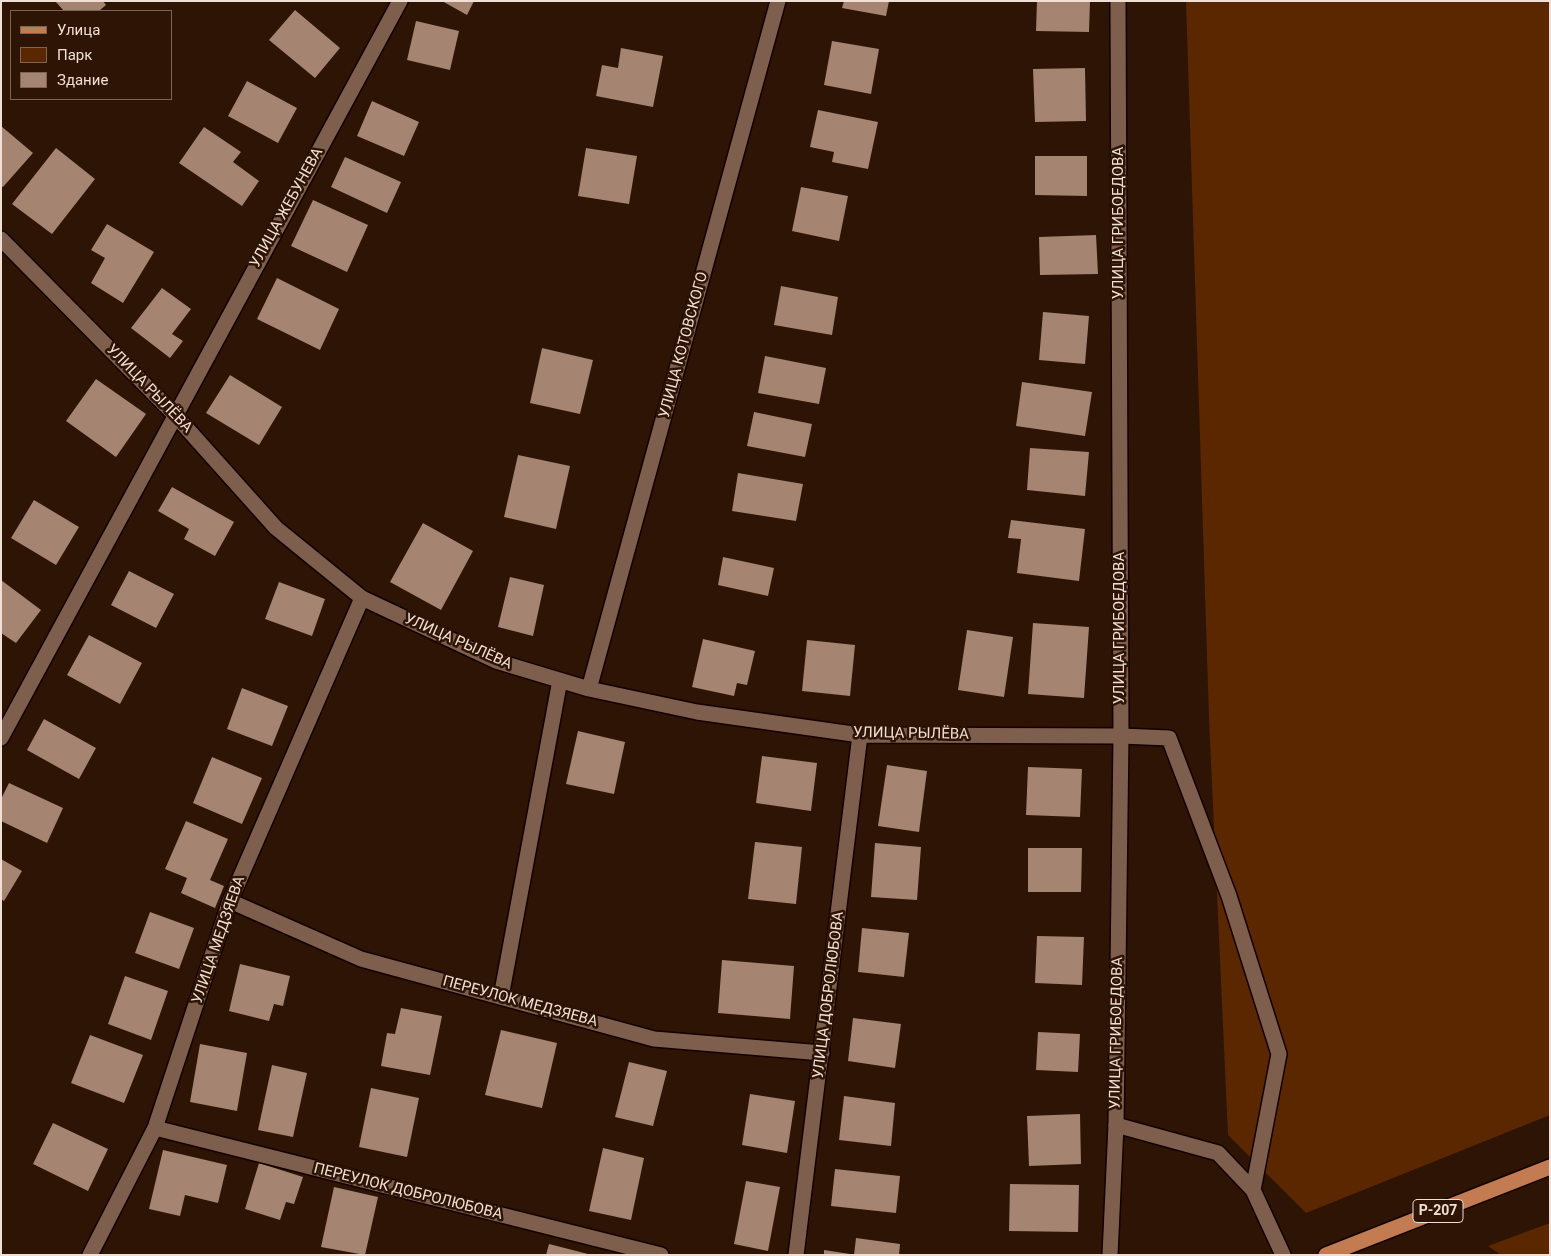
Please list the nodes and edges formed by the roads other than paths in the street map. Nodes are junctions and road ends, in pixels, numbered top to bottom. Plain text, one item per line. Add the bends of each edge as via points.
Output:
1 (400, 1) edge
2 (778, 1) edge
3 (1118, 1) edge
4 (1, 239) edge
5 (174, 414) junction
6 (362, 598) junction
7 (560, 680) junction
8 (589, 689) junction
9 (860, 735) junction
10 (1121, 736) junction
11 (1, 738) edge
12 (230, 901) junction
13 (502, 997) junction
14 (822, 1053) junction
15 (1116, 1124) junction
16 (155, 1128) junction
17 (1550, 1167) edge
18 (1253, 1190) junction
19 (90, 1255) edge
20 (660, 1255) edge
21 (796, 1255) edge
22 (1110, 1255) edge
23 (1283, 1255) edge
24 (1326, 1255) edge

1 - 5 street, УЛИЦА ЖЕБУНЕВА
2 - 8 street, УЛИЦА КОТОВСКОГО
3 - 10 street, УЛИЦА ГРИБОЕДОВА
4 - 5 street, УЛИЦА РЫЛЁВА
5 - 6 street, УЛИЦА РЫЛЁВА via 276,528
5 - 11 street, УЛИЦА ЖЕБУНЕВА
6 - 7 street, УЛИЦА РЫЛЁВА via 496,662
6 - 12 street, УЛИЦА МЕДЗЯЕВА
7 - 8 street, УЛИЦА РЫЛЁВА
7 - 13 street
8 - 9 street, УЛИЦА РЫЛЁВА via 697,712
9 - 10 street, УЛИЦА РЫЛЁВА
9 - 14 street, УЛИЦА ДОБРОЛЮБОВА
10 - 15 street, УЛИЦА ГРИБОЕДОВА
10 - 18 street, УЛИЦА РЫЛЁВА via 1168,738 1229,896 1279,1054
12 - 13 street, ПЕРЕУЛОК МЕДЗЯЕВА via 361,959
12 - 16 street, УЛИЦА МЕДЗЯЕВА
13 - 14 street, ПЕРЕУЛОК МЕДЗЯЕВА via 654,1039
14 - 21 street, УЛИЦА ДОБРОЛЮБОВА
15 - 18 street via 1218,1153
15 - 22 street, УЛИЦА ГРИБОЕДОВА
16 - 19 street, УЛИЦА МЕДЗЯЕВА
16 - 20 street, ПЕРЕУЛОК ДОБРОЛЮБОВА
17 - 24 main road, Р-207
18 - 23 street

